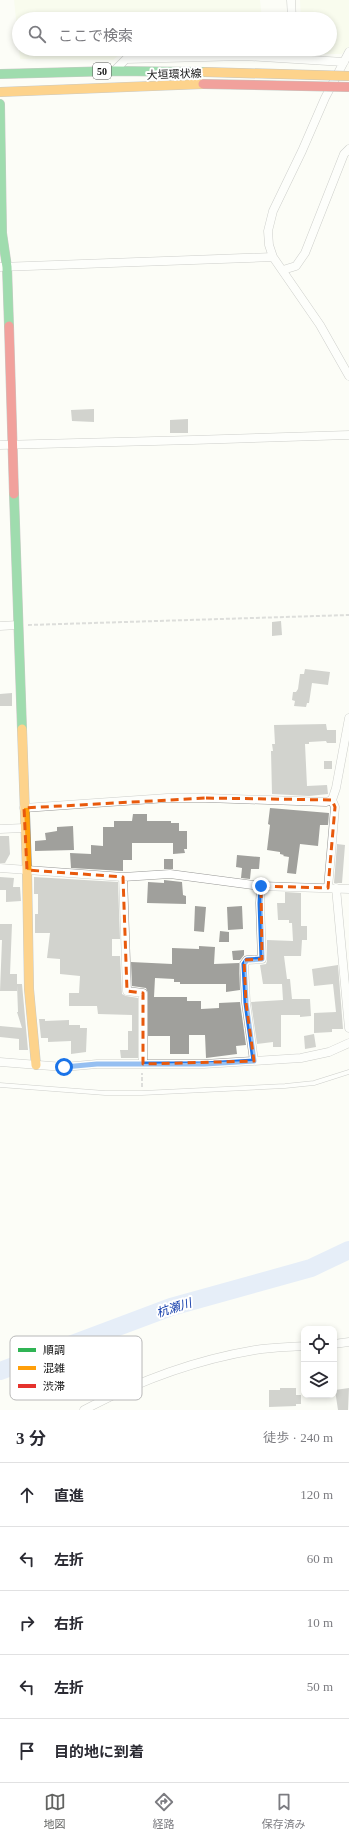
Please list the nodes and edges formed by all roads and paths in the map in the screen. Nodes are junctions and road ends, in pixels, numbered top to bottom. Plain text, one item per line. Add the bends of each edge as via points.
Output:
1 (291, 0) edge
2 (292, 12) edge
3 (349, 52) edge
4 (294, 58) joint
5 (344, 62) junction
6 (114, 71) junction
7 (0, 74) edge
8 (349, 76) edge
9 (349, 87) edge
10 (0, 92) edge
11 (0, 104) edge
12 (349, 149) edge
13 (273, 257) junction
14 (4, 267) edge
15 (283, 270) junction
16 (349, 376) edge
17 (349, 435) edge
18 (0, 444) edge
19 (12, 444) junction
20 (349, 615) edge
21 (18, 625) junction
22 (0, 626) edge
23 (349, 718) edge
24 (332, 800) junction
25 (24, 808) junction
26 (24, 828) junction
27 (0, 829) edge
28 (0, 868) edge
29 (27, 870) junction
30 (123, 876) junction
31 (261, 886) junction
32 (332, 888) junction
33 (349, 889) edge
34 (349, 1028) edge
35 (349, 1043) edge
36 (254, 1061) junction
37 (0, 1062) edge
38 (143, 1064) junction
39 (36, 1065) junction
40 (349, 1072) edge
41 (0, 1085) edge
42 (142, 1093) junction
43 (349, 1342) edge
44 (337, 1344) edge
45 (301, 1346) edge
46 (142, 1382) edge
47 (103, 1400) edge
48 (84, 1410) edge

1 - 2 street
3 - 5 street
4 - 5 street
4 - 6 street via 244,56 126,59
5 - 13 street via 273,211 268,231
6 - 7 street, 大垣環状線 / 50
6 - 8 street, 大垣環状線 / 50, bridge
9 - 10 street, 大垣環状線 / 50, bridge via 203,84
11 - 14 street
12 - 15 street via 344,154 305,253 296,266
13 - 14 street
13 - 15 street
14 - 19 street
15 - 16 street via 320,324
17 - 19 street
18 - 19 street
19 - 21 street
20 - 21 path
21 - 22 street
21 - 25 street
23 - 24 street
24 - 25 street via 326,802 167,798
24 - 32 street via 335,807
25 - 26 street
26 - 27 street
26 - 29 street
28 - 29 street
29 - 30 street
29 - 39 street via 29,989
30 - 31 street via 170,874
30 - 38 street via 127,991 143,993
31 - 32 street
31 - 36 street via 262,959 247,960 244,964 246,1003
32 - 33 street
32 - 34 street
35 - 36 street via 329,1052 301,1058
36 - 38 street
37 - 39 street
38 - 39 street via 64,1067
38 - 42 path
40 - 42 lane via 314,1083 292,1086
41 - 42 lane via 105,1093
43 - 44 street
45 - 46 street via 257,1350 215,1358
47 - 48 street

